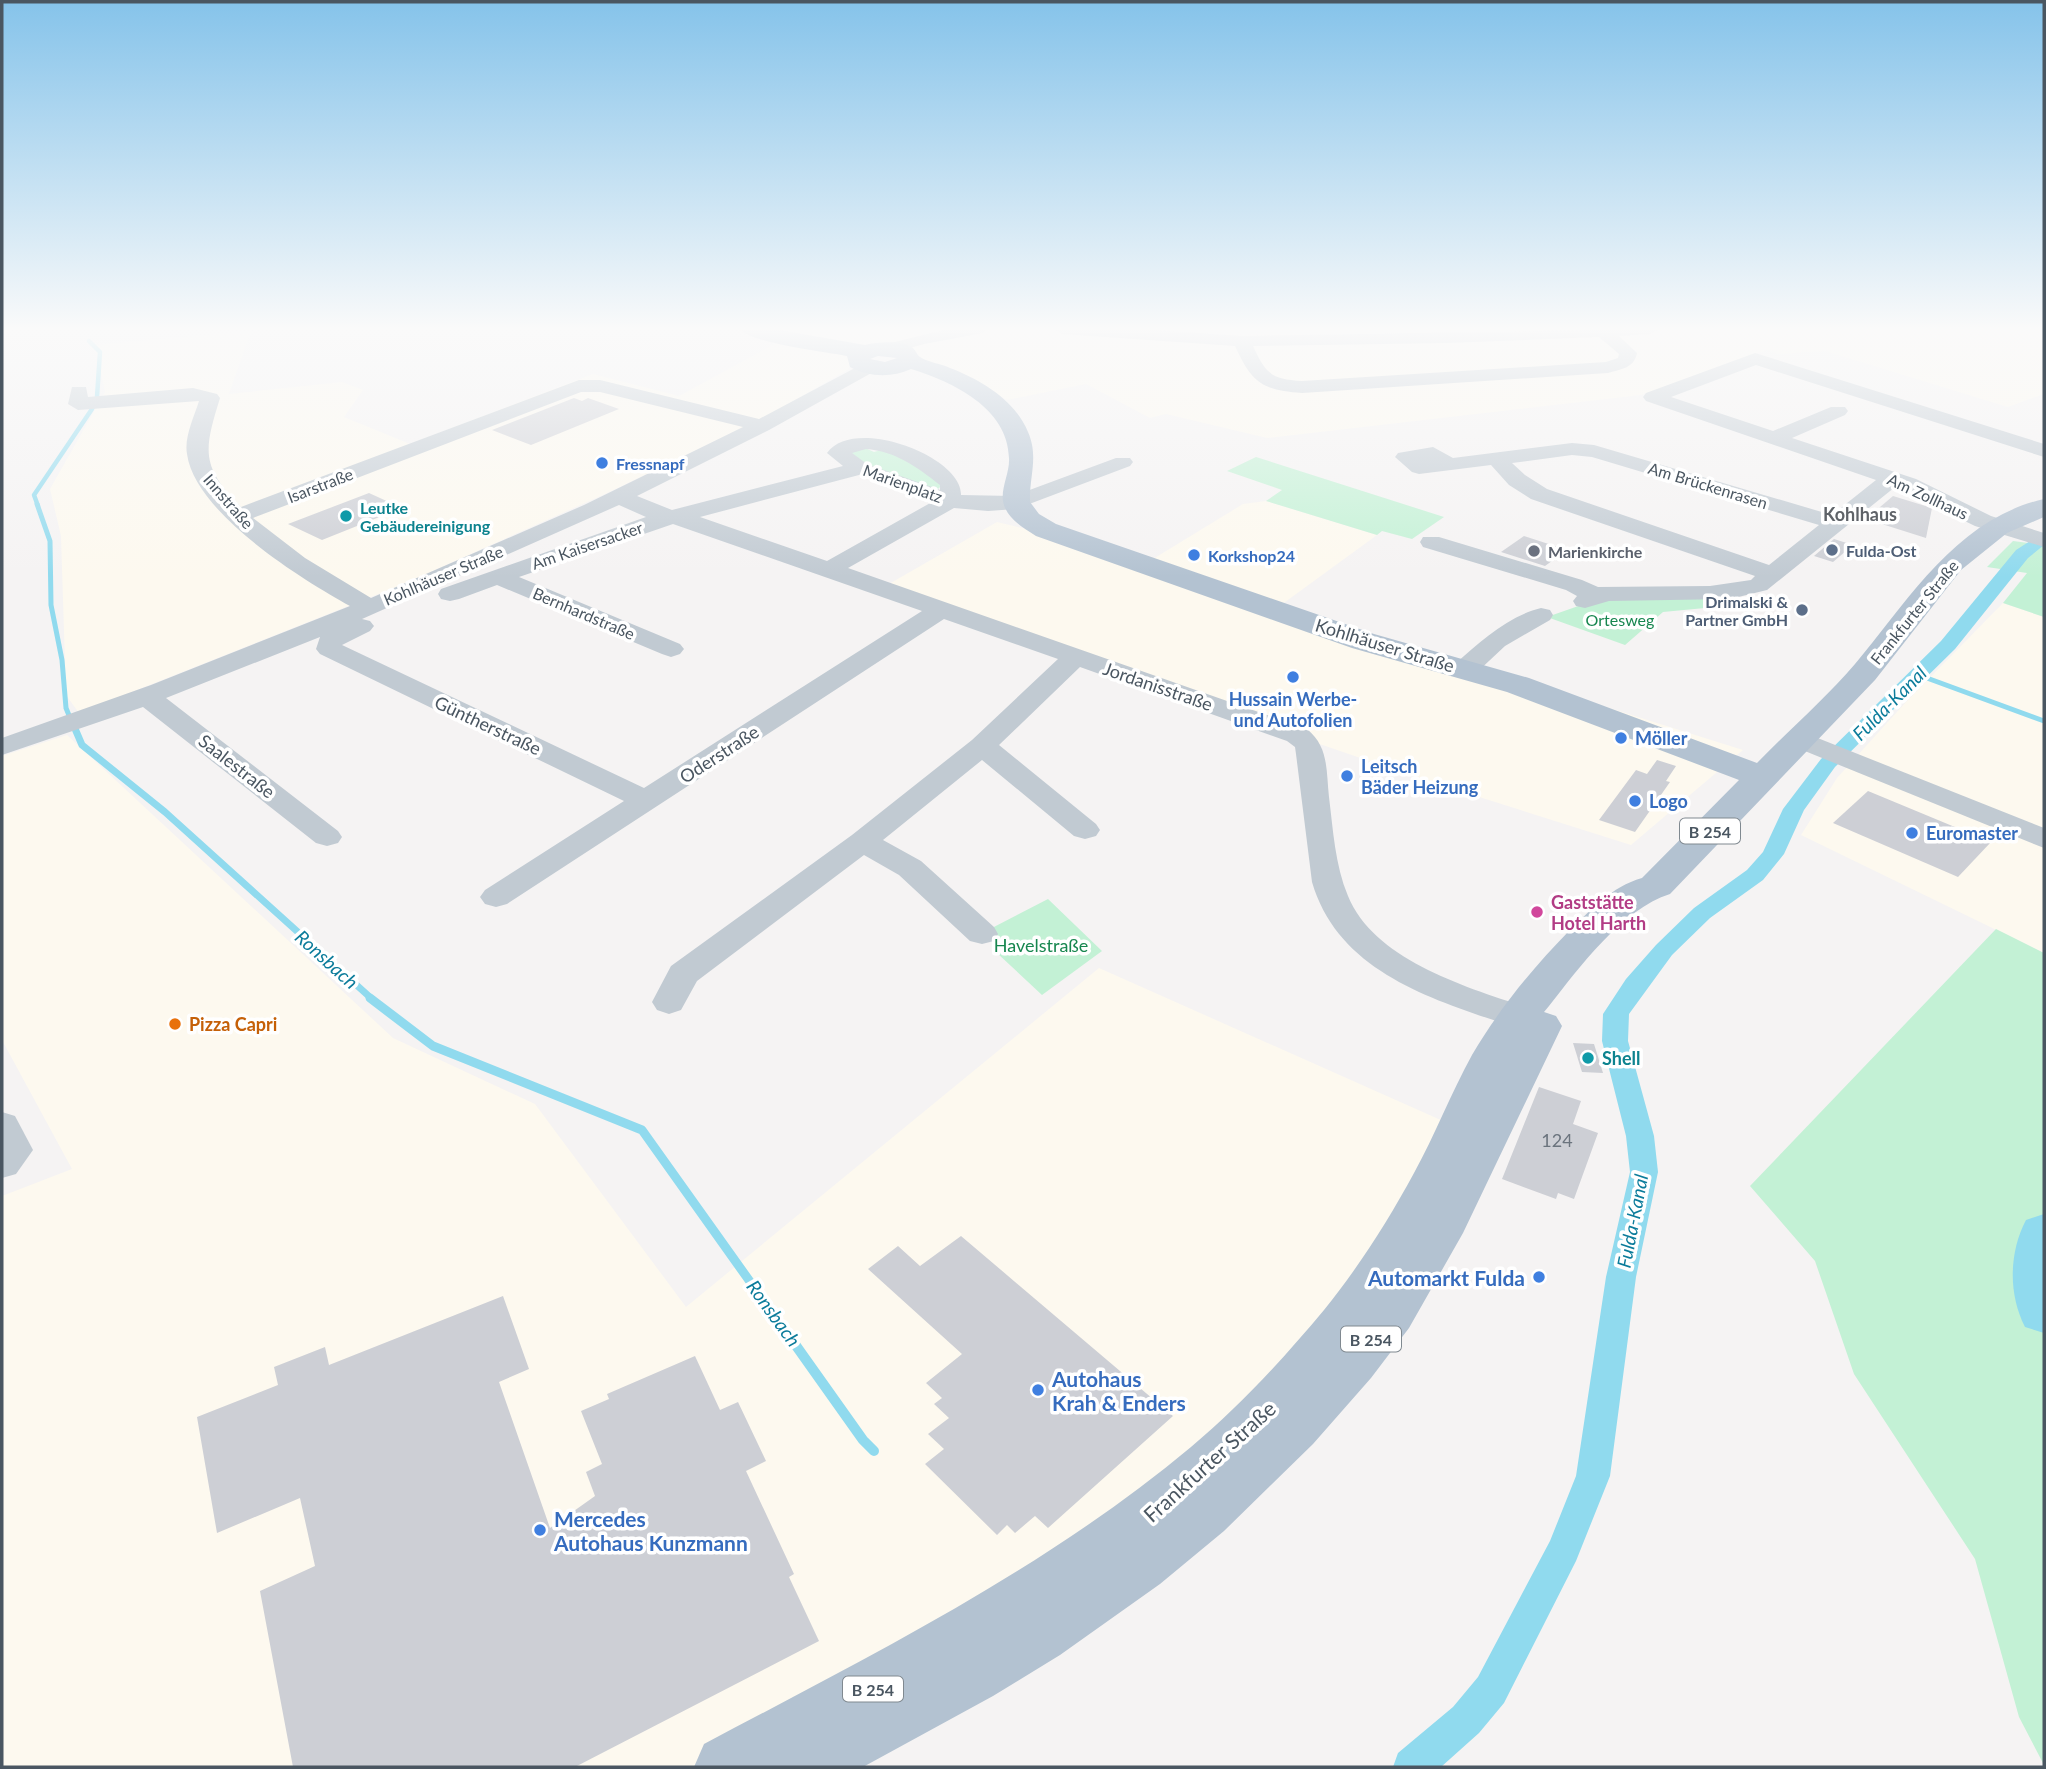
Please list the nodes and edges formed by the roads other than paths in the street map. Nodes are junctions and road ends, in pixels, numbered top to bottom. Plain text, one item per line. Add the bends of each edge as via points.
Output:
1 (207, 412) edge
2 (512, 412) edge
3 (703, 412) edge
4 (785, 412) edge
5 (1000, 412) edge
6 (1696, 412) edge
7 (1837, 412) edge
8 (1922, 412) edge
9 (762, 426) junction
10 (1774, 438) junction
11 (2044, 451) edge
12 (1497, 459) junction
13 (1122, 462) dead end
14 (1448, 464) dead end
15 (860, 468) junction
16 (1892, 478) junction
17 (620, 497) junction
18 (950, 501) junction
19 (1016, 502) junction
20 (2044, 507) edge
21 (238, 516) junction
22 (675, 517) junction
23 (1835, 523) junction
24 (2009, 531) junction
25 (2044, 540) edge
26 (1432, 542) dead end
27 (828, 570) junction
28 (498, 577) junction
29 (1763, 580) junction
30 (370, 607) junction
31 (941, 610) junction
32 (1541, 615) dead end
33 (329, 649) joint
34 (671, 649) dead end
35 (1075, 657) junction
36 (1465, 669) junction
37 (146, 696) junction
38 (982, 746) junction
39 (2, 747) edge
40 (1825, 750) junction
41 (1763, 777) junction
42 (647, 801) junction
43 (1086, 830) dead end
44 (327, 836) dead end
45 (2044, 839) edge
46 (863, 841) junction
47 (496, 897) dead end
48 (982, 934) dead end
49 (669, 1002) dead end
50 (1531, 1020) junction
51 (2, 1126) edge
52 (2, 1164) edge
53 (727, 1767) edge
54 (798, 1767) edge

1 - 21 street, Innstraße via 197,445 198,459 208,482
2 - 21 street, Isarstraße
3 - 9 street, Isarstraße
4 - 9 street, Kohlhäuser Straße
5 - 19 main road via 1020,440 1023,455
6 - 10 street, Am Zollhaus
7 - 10 street
8 - 11 street, Am Zollhaus
9 - 17 street, Kohlhäuser Straße
10 - 16 street, Am Zollhaus
12 - 14 street, Am Brückenrasen
12 - 23 street, Am Brückenrasen via 1572,449 1594,451
12 - 29 street via 1539,494
13 - 19 street
15 - 18 street, Marienplatz
15 - 18 street, Marienplatz via 837,453 864,444 906,451 948,481
15 - 22 street, Am Kaisersacker
16 - 23 street
16 - 24 street, Am Zollhaus
17 - 22 street, Jordanisstraße
17 - 30 street, Kohlhäuser Straße
18 - 19 street, Marienplatz
18 - 27 street
19 - 36 main road, Kohlhäuser Straße via 1033,523 1072,541 1363,641
20 - 24 main road, Frankfurter Straße / B 254
21 - 30 street, Innstraße via 268,542
22 - 27 street, Jordanisstraße
22 - 28 street, Am Kaisersacker
23 - 29 street
24 - 25 street, Am Zollhaus
24 - 40 main road, Frankfurter Straße / B 254 via 1951,564 1864,673
26 - 29 street via 1574,585 1589,598 1724,593
27 - 31 street, Jordanisstraße
28 - 33 street, Am Kaisersacker via 355,628 333,638
28 - 34 street, Bernhardstraße
30 - 37 street, Kohlhäuser Straße
31 - 35 street, Jordanisstraße
31 - 42 street, Oderstraße
32 - 36 street via 1496,641
33 - 42 street, Güntherstraße
35 - 38 street
35 - 50 street, Jordanisstraße via 1297,735 1308,744 1332,898 1354,933 1374,953 1429,983
36 - 41 main road, Kohlhäuser Straße
37 - 39 street, Kohlhäuser Straße
37 - 44 street, Saalestraße
38 - 43 street
38 - 46 street
40 - 41 main road, Frankfurter Straße / B 254
40 - 45 street
41 - 50 main road, Frankfurter Straße / B 254 via 1656,886 1634,891 1555,972
42 - 47 street, Oderstraße
46 - 48 street via 910,867
46 - 49 street via 683,974
50 - 53 main road, Frankfurter Straße / B 254 via 1492,1059 1437,1175 1391,1257 1306,1370 1236,1443 1149,1517 1039,1591 875,1688
50 - 54 main road, Frankfurter Straße / B 254 via 1523,1058 1441,1230 1400,1301 1272,1450 1171,1539 1071,1613 922,1702
51 - 52 street via 14,1150

